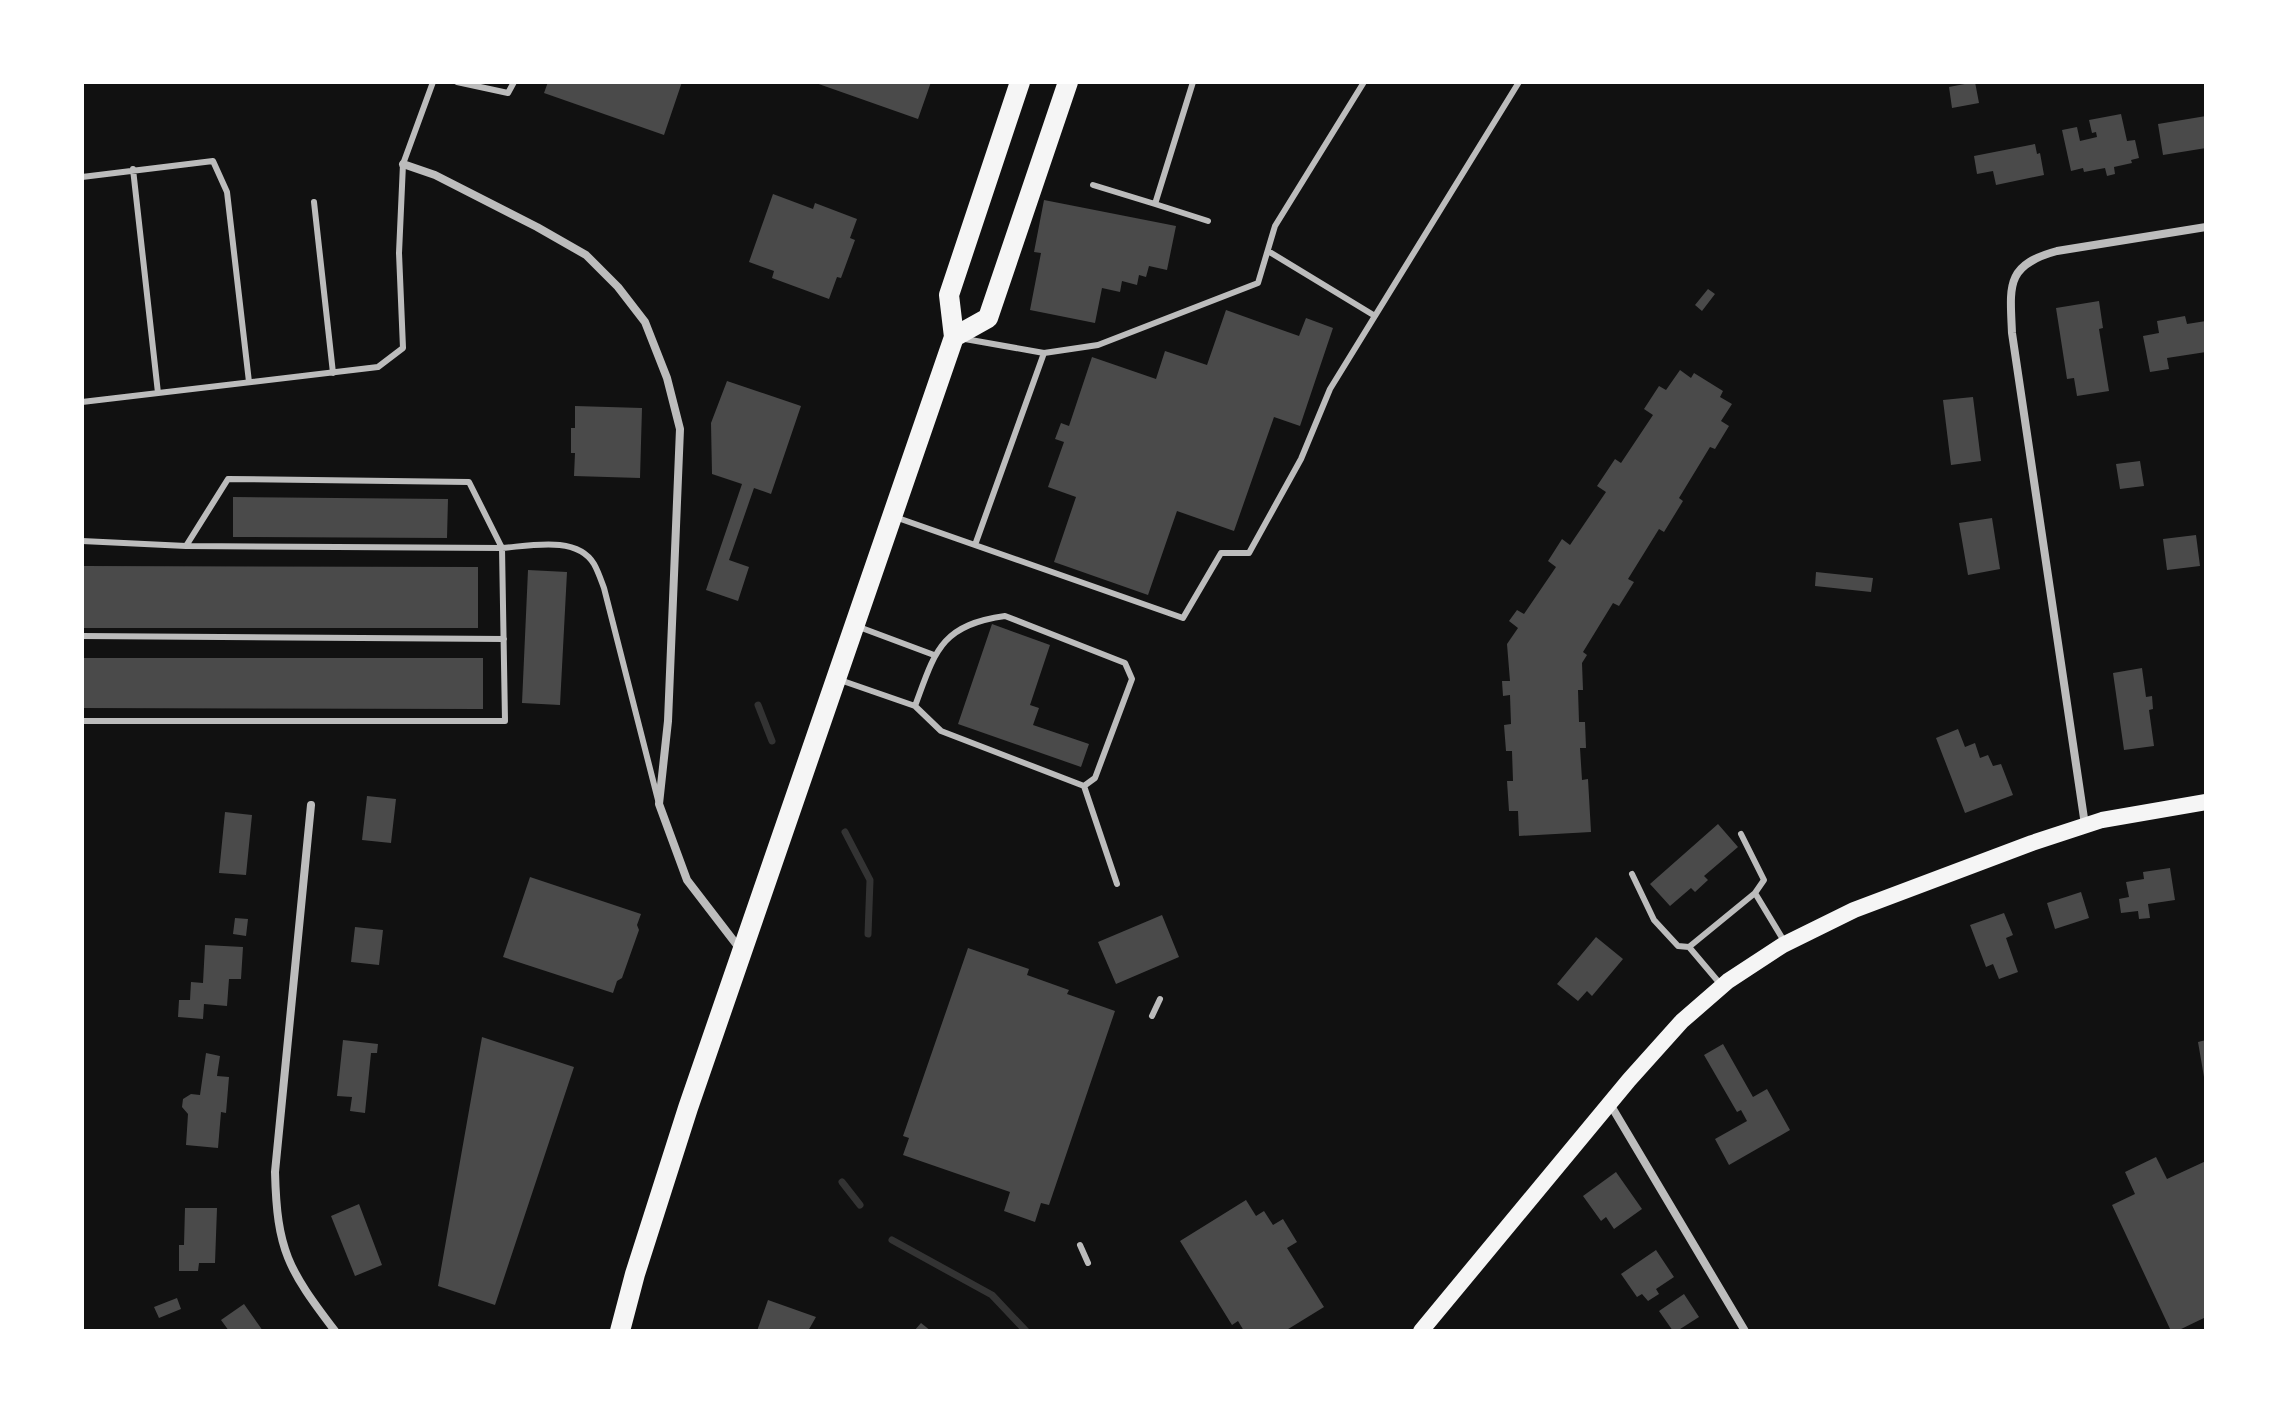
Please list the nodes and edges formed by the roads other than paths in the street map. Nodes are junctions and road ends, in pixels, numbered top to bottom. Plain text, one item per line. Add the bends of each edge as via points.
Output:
1 (433, 82) edge
2 (457, 82) edge
3 (514, 82) edge
4 (1020, 82) edge
5 (1068, 82) edge
6 (1193, 82) edge
7 (1364, 82) edge
8 (1519, 82) edge
9 (403, 164) junction
10 (133, 169) junction
11 (82, 177) edge
12 (1093, 185) dead end
13 (314, 202) dead end
14 (1155, 204) junction
15 (1208, 221) dead end
16 (2206, 227) edge
17 (1268, 251) junction
18 (1375, 316) junction
19 (954, 337) junction
20 (1044, 353) junction
21 (333, 373) junction
22 (249, 382) junction
23 (158, 393) junction
24 (82, 402) edge
25 (892, 516) junction
26 (82, 541) edge
27 (975, 545) junction
28 (186, 546) junction
29 (502, 548) junction
30 (855, 626) junction
31 (82, 636) edge
32 (504, 639) junction
33 (934, 655) junction
34 (836, 679) junction
35 (915, 706) junction
36 (82, 721) edge
37 (1084, 786) junction
38 (2206, 802) edge
39 (659, 804) junction
40 (311, 805) dead end
41 (2085, 825) junction
42 (1741, 834) dead end
43 (1632, 874) dead end
44 (1117, 884) dead end
45 (1755, 893) junction
46 (1786, 944) junction
47 (1689, 947) junction
48 (743, 953) junction
49 (1722, 986) junction
50 (1160, 999) dead end
51 (1152, 1016) dead end
52 (1610, 1104) junction
53 (1080, 1245) dead end
54 (1088, 1263) dead end
55 (335, 1331) edge
56 (620, 1331) edge
57 (1421, 1331) edge
58 (1745, 1331) edge

1 - 9 lane
2 - 3 lane via 508,93
4 - 19 highway via 949,295
5 - 19 highway via 988,318
6 - 14 lane
7 - 17 lane via 1275,226
8 - 18 lane
9 - 21 lane via 403,348 378,367
9 - 39 street via 435,175 586,255 645,322 680,429 668,721
10 - 11 lane
10 - 22 lane via 213,161 227,192
10 - 23 lane
12 - 14 lane
13 - 21 lane
14 - 15 lane
16 - 41 street via 2035,257 2018,269 2010,287 2012,333
17 - 18 lane
17 - 20 lane via 1258,283 1098,345
18 - 27 lane via 1330,389 1301,459 1249,553 1221,553 1183,618
19 - 20 lane
19 - 25 highway
20 - 27 lane
21 - 22 lane
22 - 23 lane
23 - 24 lane
25 - 27 lane
25 - 30 highway
26 - 28 lane
28 - 29 lane
28 - 29 lane via 228,479 469,482
29 - 32 lane
29 - 39 lane via 575,548 593,561
30 - 33 lane
30 - 34 highway
31 - 32 lane
32 - 36 lane via 505,721
33 - 35 lane
33 - 37 lane via 949,635 1005,616 1125,663 1132,679 1095,778
34 - 35 lane
34 - 48 highway
35 - 37 lane via 941,731
37 - 44 lane
38 - 41 main road
39 - 48 street via 687,880
40 - 55 street via 275,1172 276,1208 290,1266
41 - 46 main road via 1854,910
42 - 45 lane via 1764,880
43 - 47 lane via 1654,920 1678,946
45 - 46 lane
45 - 47 lane
46 - 49 main road
47 - 49 lane
48 - 56 highway via 661,1190
49 - 52 main road via 1682,1021
50 - 51 lane
52 - 57 main road
52 - 58 street
53 - 54 lane

